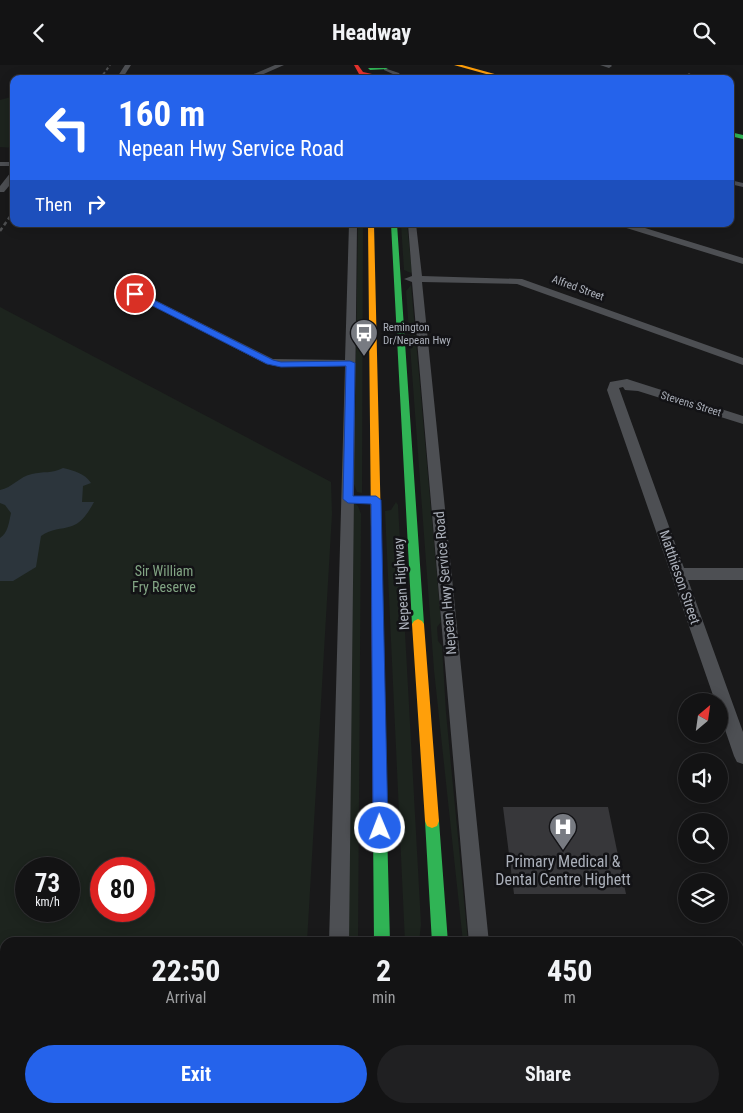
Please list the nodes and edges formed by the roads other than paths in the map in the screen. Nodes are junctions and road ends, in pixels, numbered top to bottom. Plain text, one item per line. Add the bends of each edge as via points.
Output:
1 (281, 65) edge
2 (356, 65) edge
3 (456, 65) edge
4 (387, 69) edge
5 (370, 73) edge
6 (255, 75) edge
7 (495, 75) edge
8 (10, 179) edge
9 (0, 192) edge
10 (352, 227) edge
11 (371, 227) edge
12 (394, 227) edge
13 (412, 227) edge
14 (633, 227) edge
15 (743, 261) edge
16 (397, 279) junction
17 (417, 279) junction
18 (135, 294) dead end
19 (743, 362) edge
20 (350, 363) junction
21 (622, 390) joint
22 (743, 420) edge
23 (366, 500) junction
24 (679, 574) junction
25 (743, 574) edge
26 (743, 756) edge
27 (339, 937) edge
28 (382, 937) edge
29 (440, 937) edge
30 (478, 937) edge

1 - 6 street
2 - 5 main road via 357,69
3 - 7 main road
4 - 5 main road
8 - 9 street
10 - 20 street
11 - 23 main road, Nepean Highway
12 - 16 main road, Nepean Highway
13 - 17 street, Nepean Hwy Service Road
14 - 15 street
16 - 17 street, Alfred Street
16 - 29 main road, Nepean Highway via 406,500
17 - 19 street, Alfred Street via 524,282
17 - 30 street, Nepean Hwy Service Road
18 - 20 street via 270,362
20 - 23 street
21 - 22 street, Stevens Street via 638,388
21 - 24 street, Matthieson Street
23 - 27 street
23 - 28 main road, Nepean Highway
24 - 25 street
24 - 26 street, Matthieson Street

